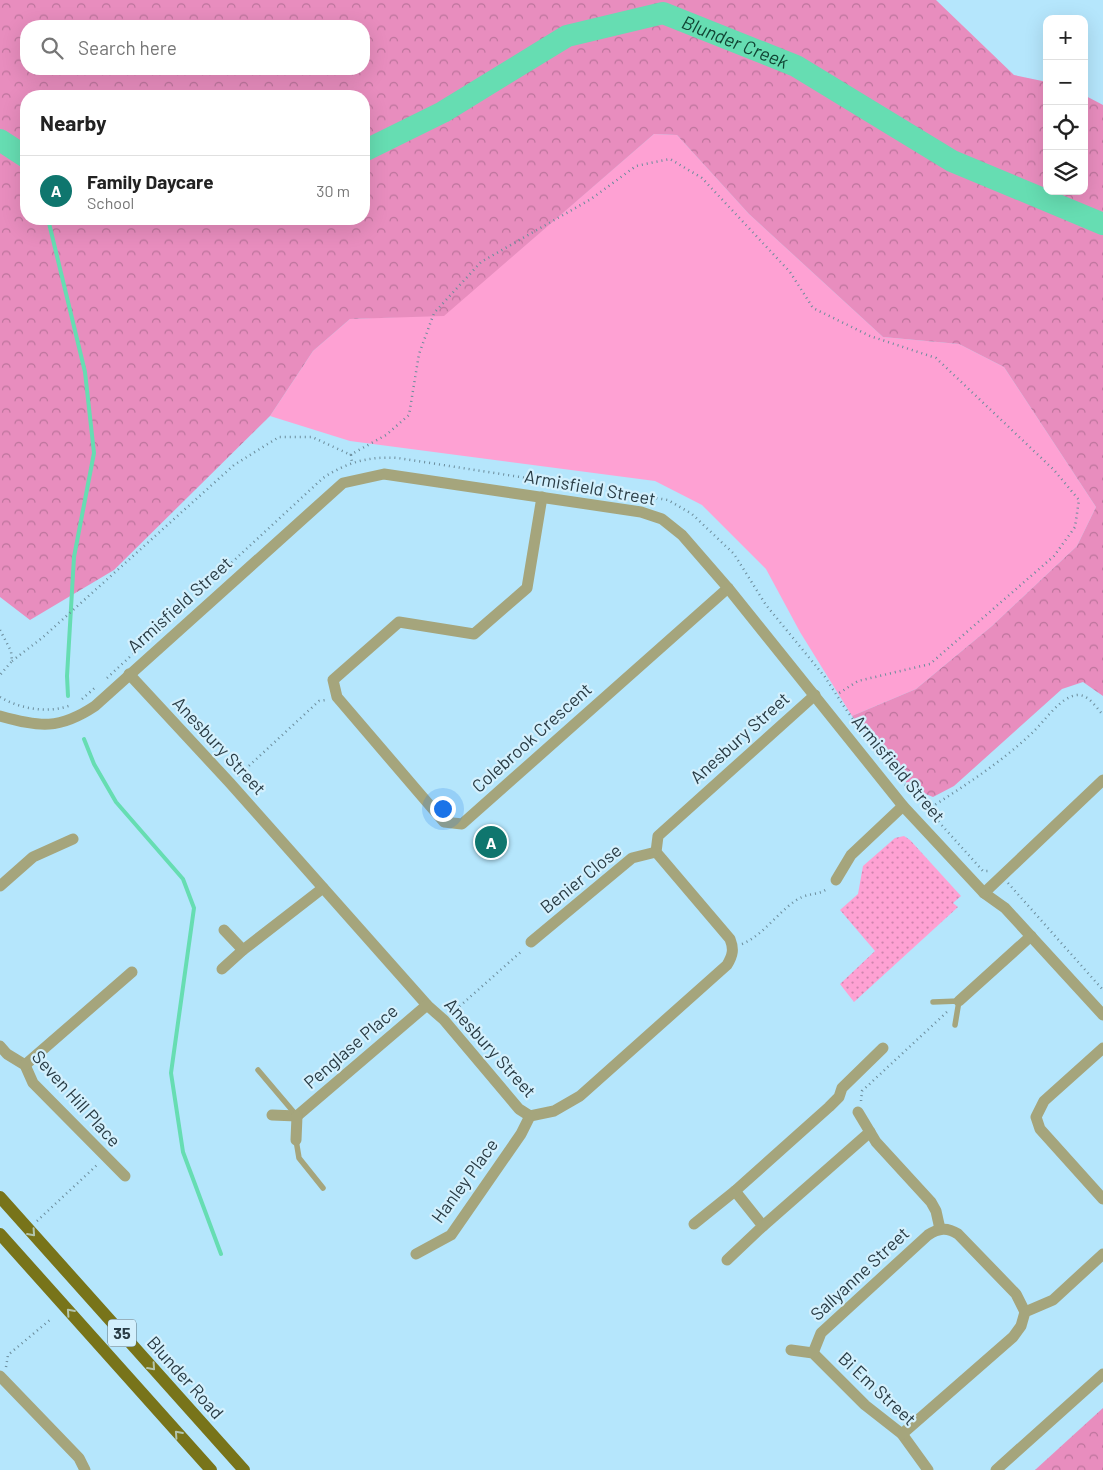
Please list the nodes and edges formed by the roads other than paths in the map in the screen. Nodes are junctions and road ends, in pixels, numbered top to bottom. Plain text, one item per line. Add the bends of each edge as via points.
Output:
1 (542, 497) junction
2 (728, 588) junction
3 (129, 674) junction
4 (815, 695) junction
5 (0, 716) edge
6 (1103, 780) edge
7 (903, 806) junction
8 (73, 839) dead end
9 (656, 852) junction
10 (836, 880) road end
11 (0, 886) edge
12 (323, 888) junction
13 (984, 893) junction
14 (224, 930) dead end
15 (1032, 936) junction
16 (531, 942) road end
17 (243, 950) junction
18 (222, 969) dead end
19 (132, 972) dead end
20 (958, 1001) junction
21 (933, 1002) dead end
22 (427, 1005) junction
23 (1103, 1015) edge
24 (955, 1025) dead end
25 (0, 1046) edge
26 (883, 1048) dead end
27 (1103, 1048) edge
28 (25, 1065) junction
29 (258, 1070) dead end
30 (858, 1112) road end
31 (272, 1115) dead end
32 (297, 1116) junction
33 (530, 1116) junction
34 (870, 1132) junction
35 (296, 1140) joint
36 (125, 1176) dead end
37 (323, 1188) dead end
38 (735, 1191) junction
39 (0, 1197) edge
40 (1103, 1199) edge
41 (694, 1224) dead end
42 (764, 1226) junction
43 (940, 1229) junction
44 (0, 1234) edge
45 (416, 1254) dead end
46 (1103, 1254) edge
47 (727, 1260) dead end
48 (1025, 1312) junction
49 (791, 1350) dead end
50 (813, 1353) junction
51 (1103, 1374) edge
52 (2, 1378) edge
53 (902, 1434) junction
54 (84, 1470) edge
55 (211, 1470) edge
56 (244, 1470) edge
57 (928, 1470) edge
58 (996, 1470) edge

1 - 2 street, Armisfield Street via 641,512 662,519 682,534
1 - 2 street, Colebrook Crescent via 527,588 474,634 399,622 333,680 337,697 444,822 462,824
1 - 3 street, Armisfield Street via 384,474 343,483
2 - 4 street, Armisfield Street
3 - 5 street, Armisfield Street via 95,706 58,723 37,726
3 - 12 street, Anesbury Street
4 - 7 street, Armisfield Street
4 - 9 street, Anesbury Street via 658,836
6 - 13 street
7 - 10 street via 851,855
7 - 13 street, Armisfield Street
8 - 11 street via 33,858
9 - 16 street, Benier Close via 632,858
9 - 33 street, Anesbury Street via 730,939 733,948 727,964 580,1096 554,1111
12 - 17 street
12 - 22 street, Anesbury Street
13 - 15 street, Armisfield Street
14 - 17 street
15 - 20 street
15 - 23 street, Armisfield Street
17 - 18 street
19 - 28 street
20 - 21 lane
20 - 24 lane
22 - 32 street, Penglase Place
22 - 33 street, Anesbury Street via 444,1020 519,1109
25 - 28 street, Seven Hill Place
26 - 38 street via 842,1088 839,1097 829,1107
27 - 40 street via 1044,1101 1036,1117 1043,1133
28 - 36 street, Seven Hill Place via 33,1083
29 - 32 lane
30 - 34 street
31 - 32 street
32 - 35 street
33 - 45 street, Hanley Place via 450,1236
34 - 42 street
34 - 43 street via 932,1202
35 - 37 lane via 299,1158
38 - 41 street
38 - 42 street
39 -> 56 main road, Blunder Road / 35
42 - 47 street
43 - 48 street via 958,1234 1016,1294
43 - 50 street, Sallyanne Street via 928,1235 821,1333
55 -> 44 main road, 35
46 - 48 street via 1053,1300
48 - 53 street via 1022,1326 1014,1337
49 - 50 street, Bi Em Street
50 - 53 street, Bi Em Street via 865,1405
51 - 58 street
52 - 54 street via 79,1458
53 - 57 street, Bi Em Street

